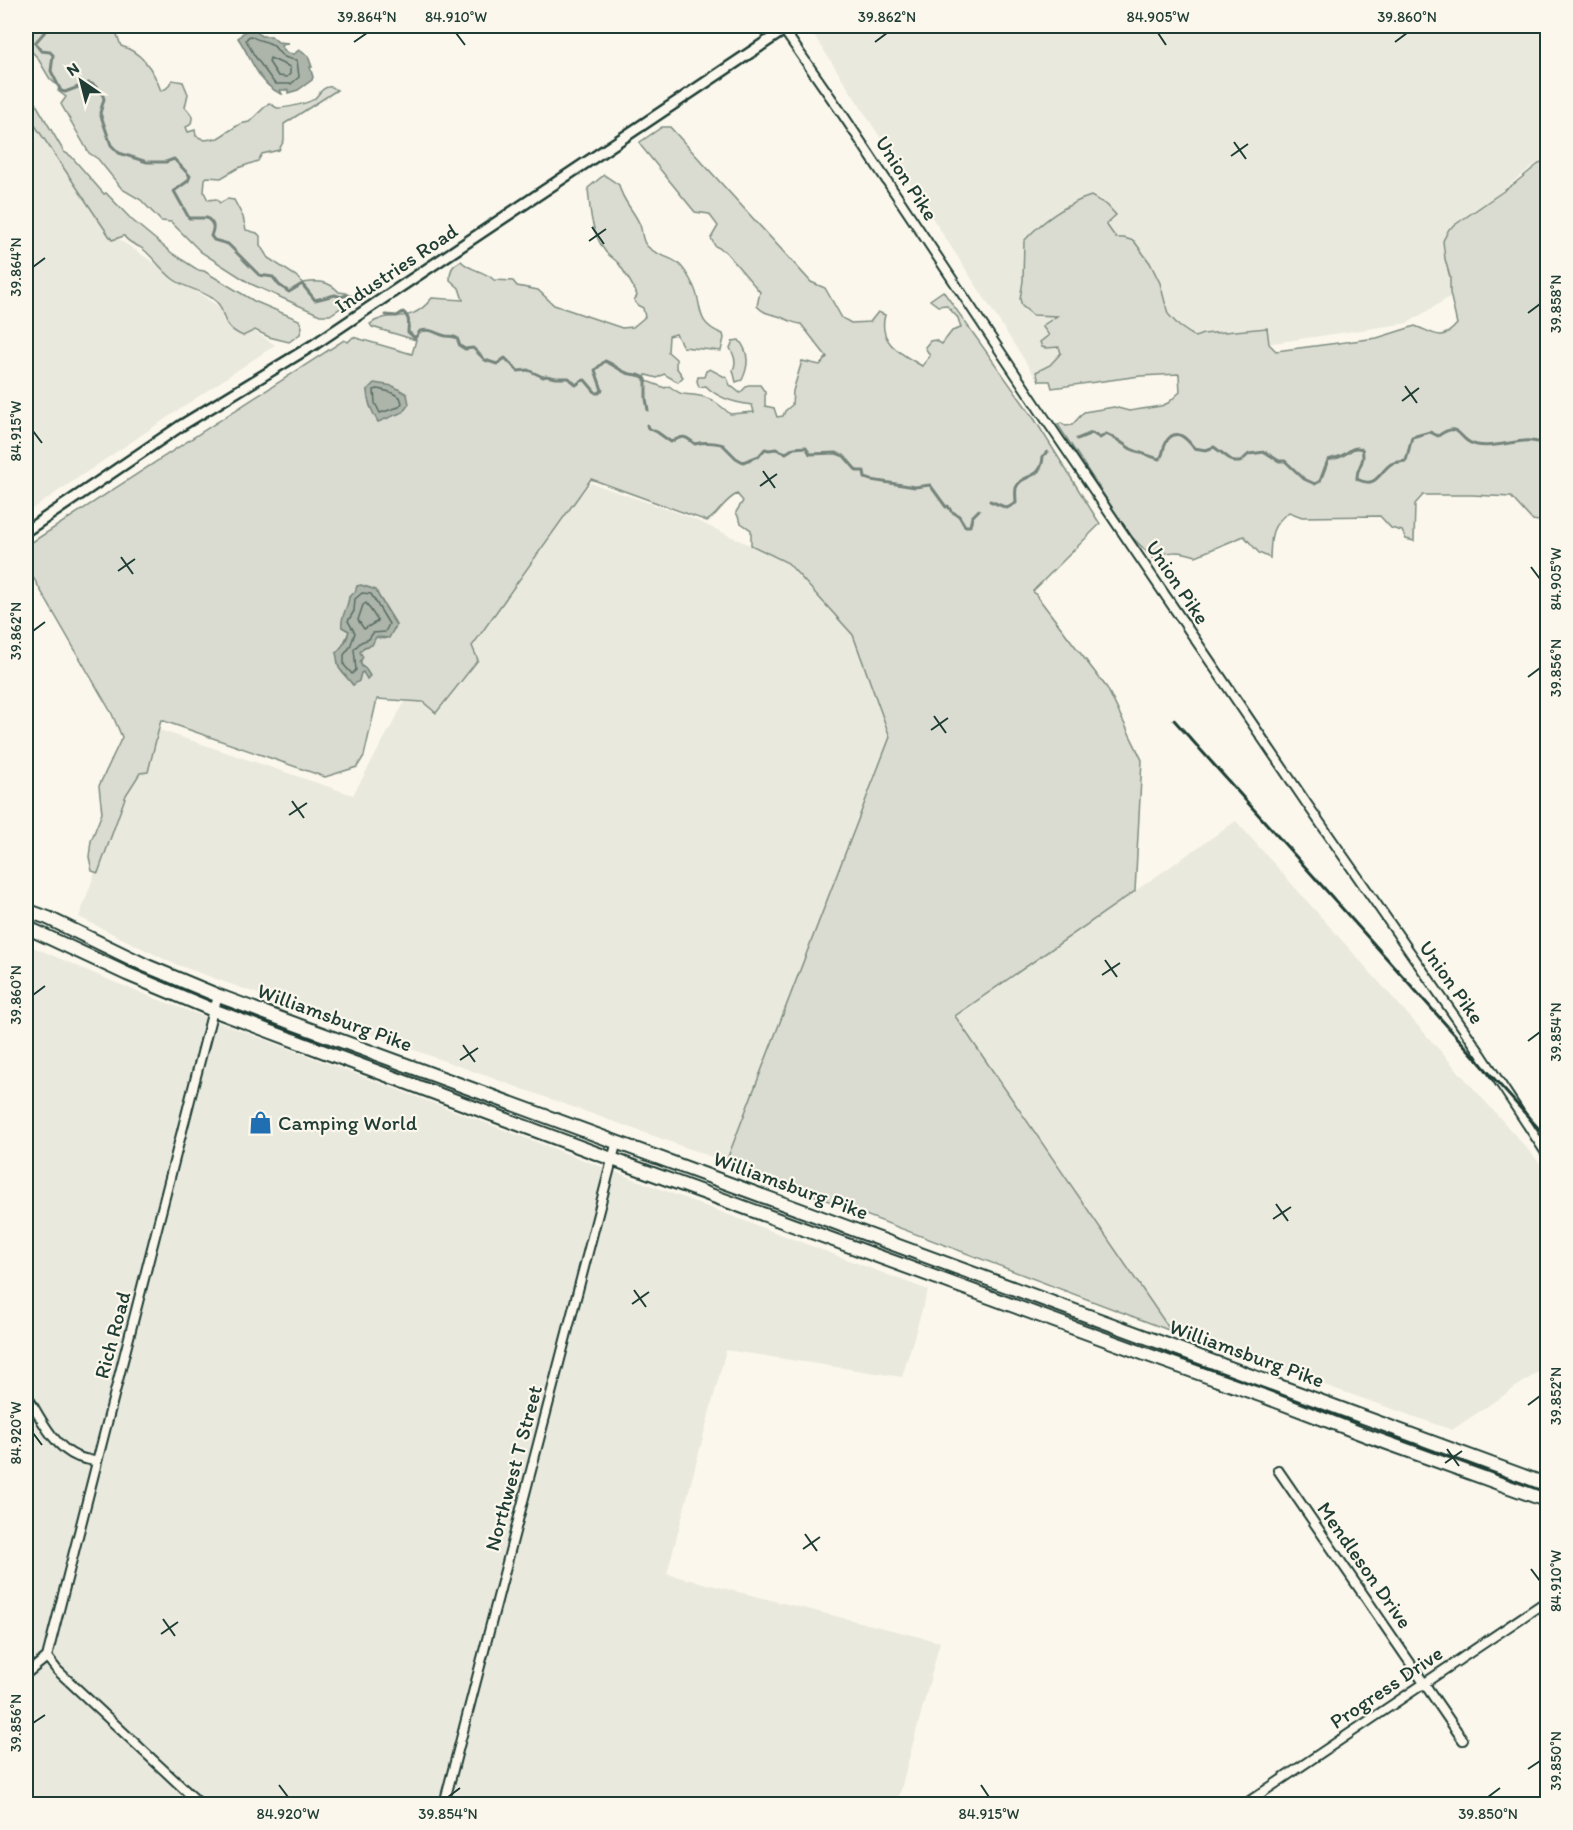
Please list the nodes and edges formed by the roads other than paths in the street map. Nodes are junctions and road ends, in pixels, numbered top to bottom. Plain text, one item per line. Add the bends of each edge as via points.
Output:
1 (785, 26) edge
2 (26, 531) edge
3 (26, 910) edge
4 (26, 927) edge
5 (219, 996) junction
6 (213, 1010) junction
7 (617, 1142) junction
8 (1548, 1156) edge
9 (612, 1159) junction
10 (26, 1394) edge
11 (97, 1461) junction
12 (1278, 1470) dead end
13 (1548, 1485) edge
14 (1548, 1501) edge
15 (1548, 1600) edge
16 (47, 1657) junction
17 (26, 1674) edge
18 (1425, 1683) junction
19 (1463, 1740) dead end
20 (200, 1804) edge
21 (444, 1804) edge
22 (1245, 1804) edge

1 - 2 street, Industries Road via 315,344 182,425
1 - 8 street, Union Pike via 996,346
3 - 5 main road, Williamsburg Pike
4 - 6 main road, Williamsburg Pike
5 - 6 street, Rich Road
5 - 7 main road, Williamsburg Pike
6 - 9 main road, Williamsburg Pike
6 - 11 street, Rich Road
7 - 9 street, Northwest T Street
7 - 13 main road, Williamsburg Pike
9 - 14 main road, Williamsburg Pike
9 - 21 street, Northwest T Street
10 - 11 street via 64,1448 78,1457
11 - 16 street, Rich Road
12 - 18 street, Mendleson Drive
15 - 18 street, Progress Drive
16 - 17 street
16 - 20 street
18 - 19 street, Mendleson Drive
18 - 22 street, Progress Drive

